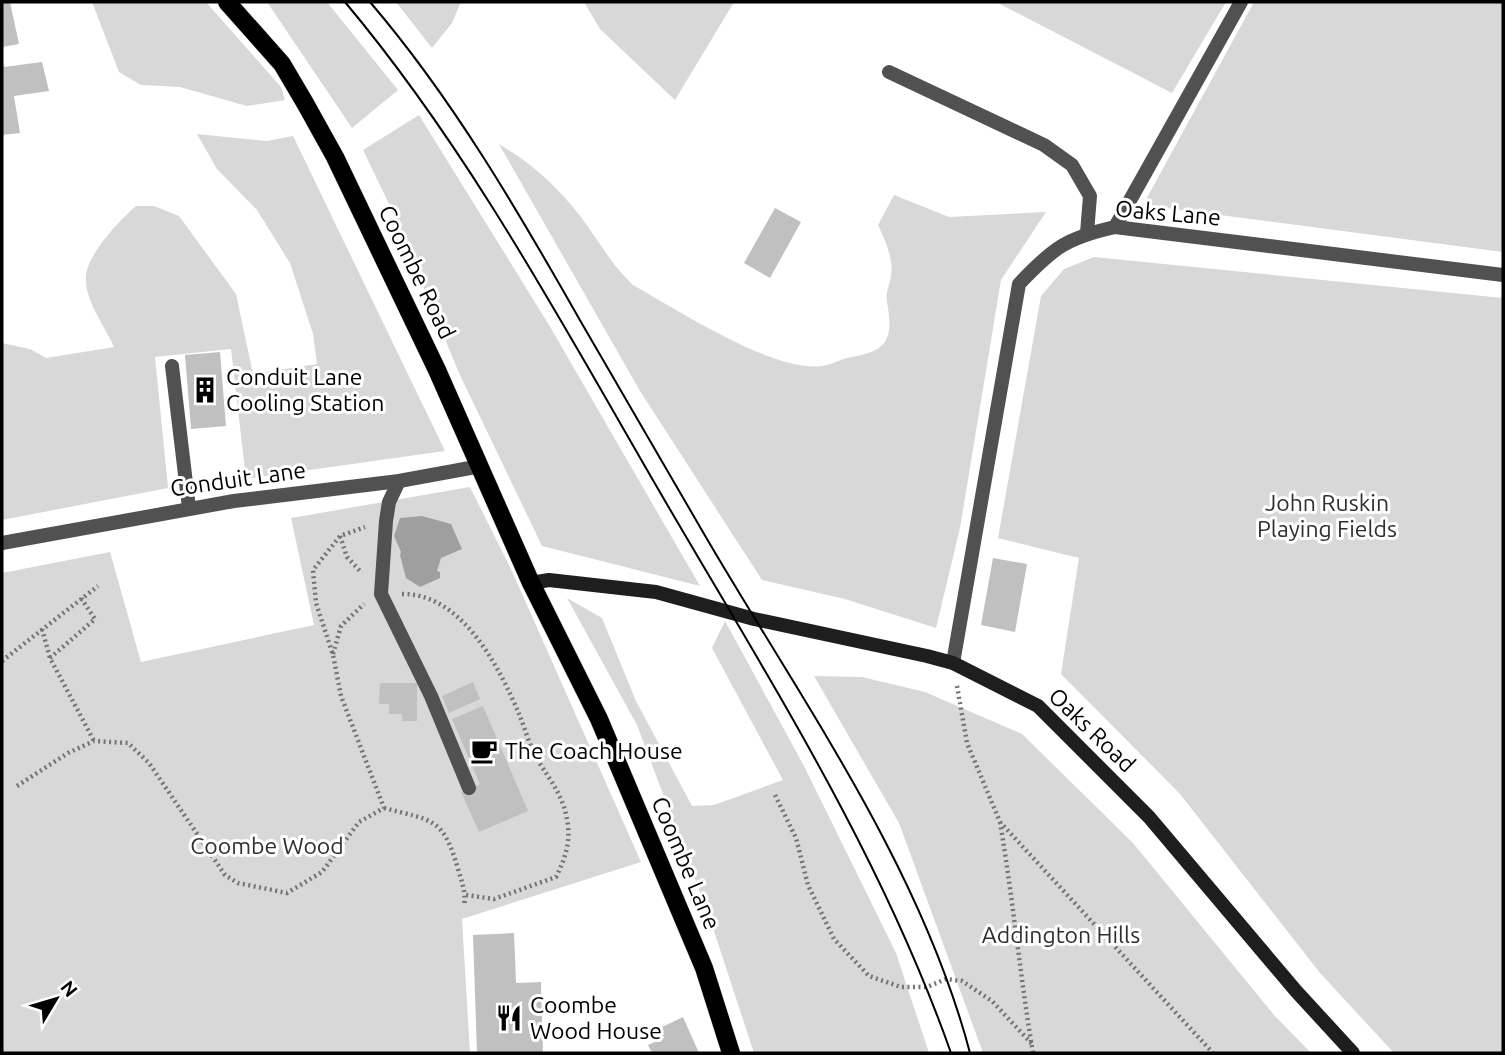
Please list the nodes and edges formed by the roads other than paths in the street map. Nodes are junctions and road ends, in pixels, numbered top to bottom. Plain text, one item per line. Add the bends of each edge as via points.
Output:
1 (227, 2) edge
2 (1241, 2) edge
3 (888, 72) dead end
4 (1115, 227) junction
5 (1087, 233) junction
6 (1503, 275) edge
7 (172, 366) dead end
8 (481, 466) junction
9 (399, 481) junction
10 (190, 509) junction
11 (2, 543) edge
12 (531, 583) junction
13 (953, 663) junction
14 (469, 788) dead end
15 (731, 1053) edge
16 (1353, 1053) edge

1 - 8 main road, Coombe Road via 282,64 306,103
2 - 4 street
3 - 5 street via 1044,145 1072,165 1090,195
4 - 5 street, Oaks Lane
4 - 6 street, Oaks Lane
5 - 13 street, Oaks Lane via 1051,251 1019,284
7 - 10 street
8 - 9 street, Conduit Lane
8 - 12 main road, Coombe Road
9 - 10 street, Conduit Lane
9 - 14 street via 386,521 382,594
10 - 11 street, Conduit Lane
12 - 13 street, Oaks Road via 548,580 656,592
12 - 15 main road, Coombe Lane via 599,719 704,968
13 - 16 street, Oaks Road via 1038,706 1149,817

